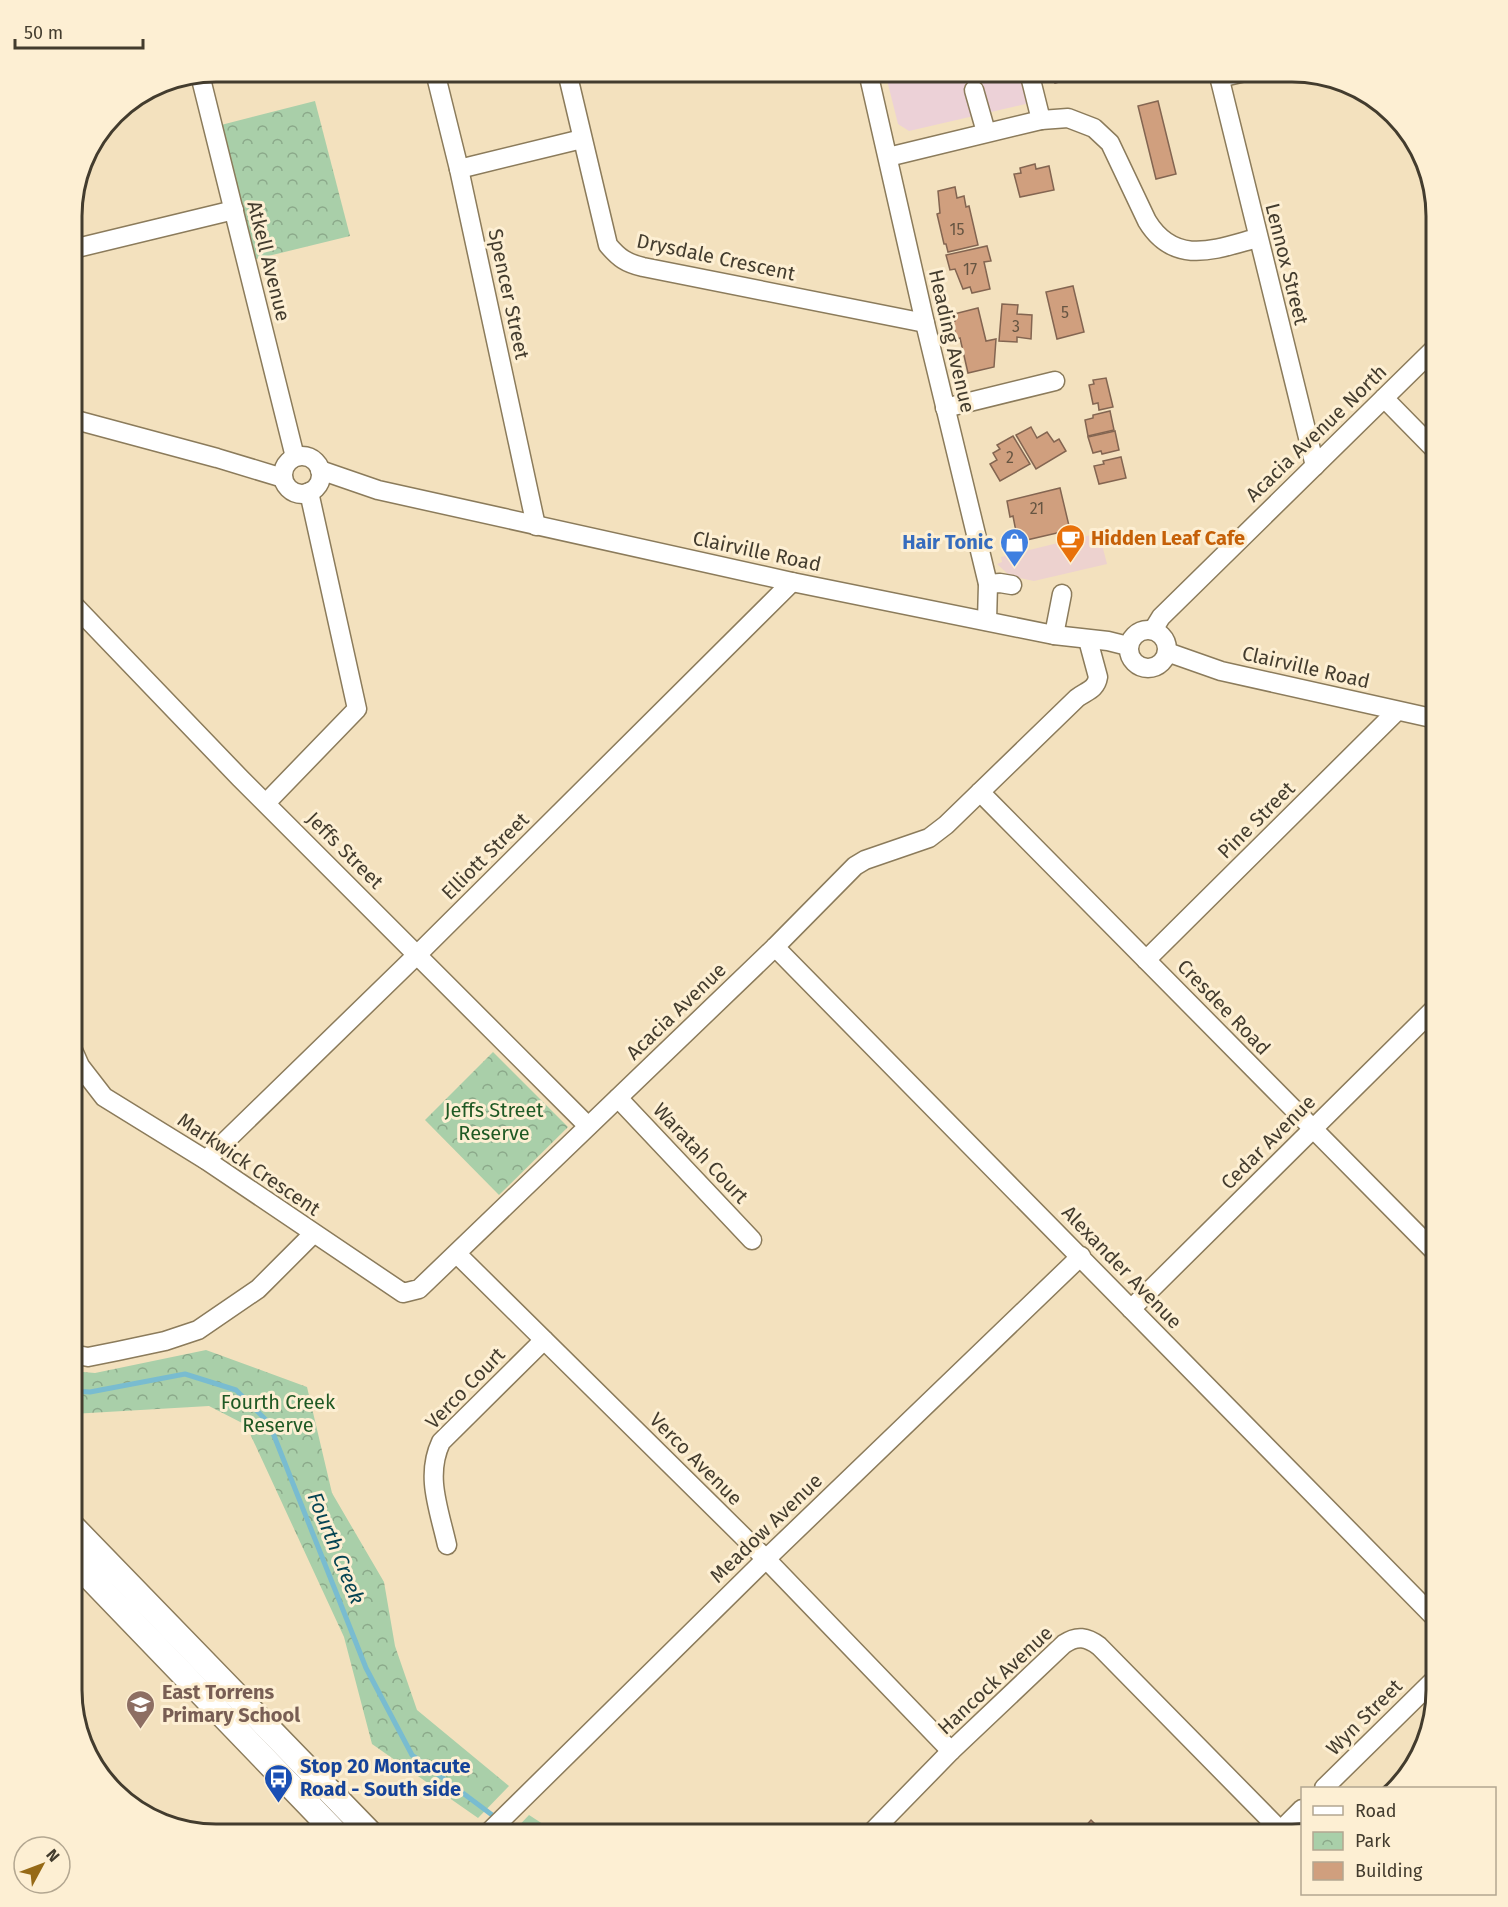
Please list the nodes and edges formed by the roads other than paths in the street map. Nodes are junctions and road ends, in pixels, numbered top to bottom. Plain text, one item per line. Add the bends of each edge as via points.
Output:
1 (438, 83) edge
2 (569, 83) edge
3 (871, 83) edge
4 (1032, 83) edge
5 (1220, 83) edge
6 (202, 84) edge
7 (974, 90) dead end
8 (1041, 120) junction
9 (986, 132) junction
10 (582, 139) junction
11 (888, 157) junction
12 (459, 169) junction
13 (234, 210) junction
14 (1257, 238) junction
15 (83, 247) edge
16 (925, 323) junction
17 (1426, 357) edge
18 (1055, 381) dead end
19 (1384, 398) junction
20 (945, 408) junction
21 (83, 422) edge
22 (1426, 441) edge
23 (217, 458) junction
24 (292, 459) junction
25 (1315, 466) junction
26 (320, 470) junction
27 (283, 478) junction
28 (312, 490) junction
29 (378, 490) junction
30 (536, 526) junction
31 (792, 582) junction
32 (988, 584) junction
33 (1012, 585) dead end
34 (1062, 594) dead end
35 (83, 614) edge
36 (987, 621) junction
37 (1154, 630) junction
38 (1054, 635) junction
39 (1088, 640) junction
40 (1128, 646) junction
41 (1167, 652) junction
42 (1397, 711) junction
43 (1426, 717) edge
44 (980, 792) junction
45 (266, 803) junction
46 (775, 947) junction
47 (418, 955) junction
48 (1146, 960) junction
49 (1426, 1017) edge
50 (83, 1074) edge
51 (618, 1098) junction
52 (588, 1126) junction
53 (1312, 1129) junction
54 (206, 1160) junction
55 (313, 1234) junction
56 (752, 1240) dead end
57 (1426, 1243) edge
58 (457, 1254) junction
59 (1081, 1256) junction
60 (419, 1289) joint
61 (1131, 1309) junction
62 (544, 1340) junction
63 (83, 1356) edge
64 (83, 1537) edge
65 (447, 1545) dead end
66 (766, 1559) junction
67 (83, 1570) edge
68 (1426, 1608) edge
69 (1426, 1688) edge
70 (951, 1750) junction
71 (1325, 1787) edge
72 (1301, 1810) edge
73 (327, 1824) edge
74 (361, 1824) edge
75 (498, 1824) edge
76 (880, 1824) edge
77 (1271, 1824) edge
78 (1289, 1824) edge

1 - 12 street, Spencer Street
2 - 10 street, Drysdale Crescent
3 - 11 street, Heading Avenue
4 - 8 street
5 - 14 street, Lennox Street
6 - 13 street, Atkell Avenue
7 - 9 street
8 - 9 street
8 - 14 street via 1068,118 1094,128 1110,143 1147,221 1165,242 1197,252
9 - 11 street
10 - 12 street
10 - 16 street, Drysdale Crescent via 608,245 629,264
11 - 16 street, Heading Avenue
12 - 30 street, Spencer Street
13 - 15 street
13 - 24 street, Atkell Avenue
14 - 25 street, Lennox Street
16 - 20 street, Heading Avenue
17 - 19 street, Acacia Avenue North
18 - 20 street
19 - 22 street
19 - 25 street, Acacia Avenue North
20 - 32 street, Heading Avenue
21 - 23 street
23 - 24 street
23 - 27 street
24 - 26 street via 308,457
24 - 27 street via 285,465
25 - 37 street, Acacia Avenue North via 1161,617
26 - 28 street
26 - 29 street, Clairville Road
27 - 28 street via 295,492
28 - 29 street, Clairville Road
28 - 45 street via 357,709
29 - 30 street, Clairville Road
30 - 31 street, Clairville Road
31 - 36 street, Clairville Road
31 - 47 street, Elliott Street
32 - 33 street
32 - 36 street, Heading Avenue
34 - 38 street
35 - 45 street, Jeffs Street
36 - 38 street, Clairville Road
37 - 40 street via 1142,630
37 - 41 street via 1165,639
38 - 39 street, Clairville Road
39 - 40 street, Clairville Road
39 - 44 street via 1098,677 1094,687 1077,698
40 - 41 street via 1131,659 1141,667 1160,664
41 - 42 street, Clairville Road via 1221,670
42 - 43 street, Clairville Road
42 - 48 street, Pine Street
44 - 46 street, Acacia Avenue via 929,838 855,867
44 - 48 street, Cresdee Road
45 - 47 street, Jeffs Street
46 - 51 street, Acacia Avenue
46 - 59 street, Alexander Avenue
47 - 52 street, Jeffs Street
47 - 54 street, Elliott Street
48 - 53 street, Cresdee Road
49 - 53 street, Cedar Avenue
50 - 54 street, Markwick Crescent via 104,1096
51 - 52 street, Acacia Avenue
51 - 56 street, Waratah Court
52 - 58 street, Acacia Avenue
53 - 57 street, Cresdee Road
53 - 61 street, Cedar Avenue
54 - 55 street, Markwick Crescent
55 - 60 street, Markwick Crescent via 403,1293
55 - 63 street via 258,1289 198,1330 165,1341
58 - 60 street, Acacia Avenue
58 - 62 street, Verco Avenue
59 - 61 street, Alexander Avenue
59 - 66 street, Meadow Avenue
61 - 68 street, Alexander Avenue
62 - 65 street, Verco Court via 441,1442 432,1476
62 - 66 street, Verco Avenue
64 - 74 main road
66 - 70 street, Verco Avenue
66 - 75 street, Meadow Avenue
67 - 73 main road
69 - 71 street, Wyn Street
70 - 76 street, Hancock Avenue
70 - 77 street, Hancock Avenue via 1064,1644 1081,1637 1099,1647
72 - 78 street

